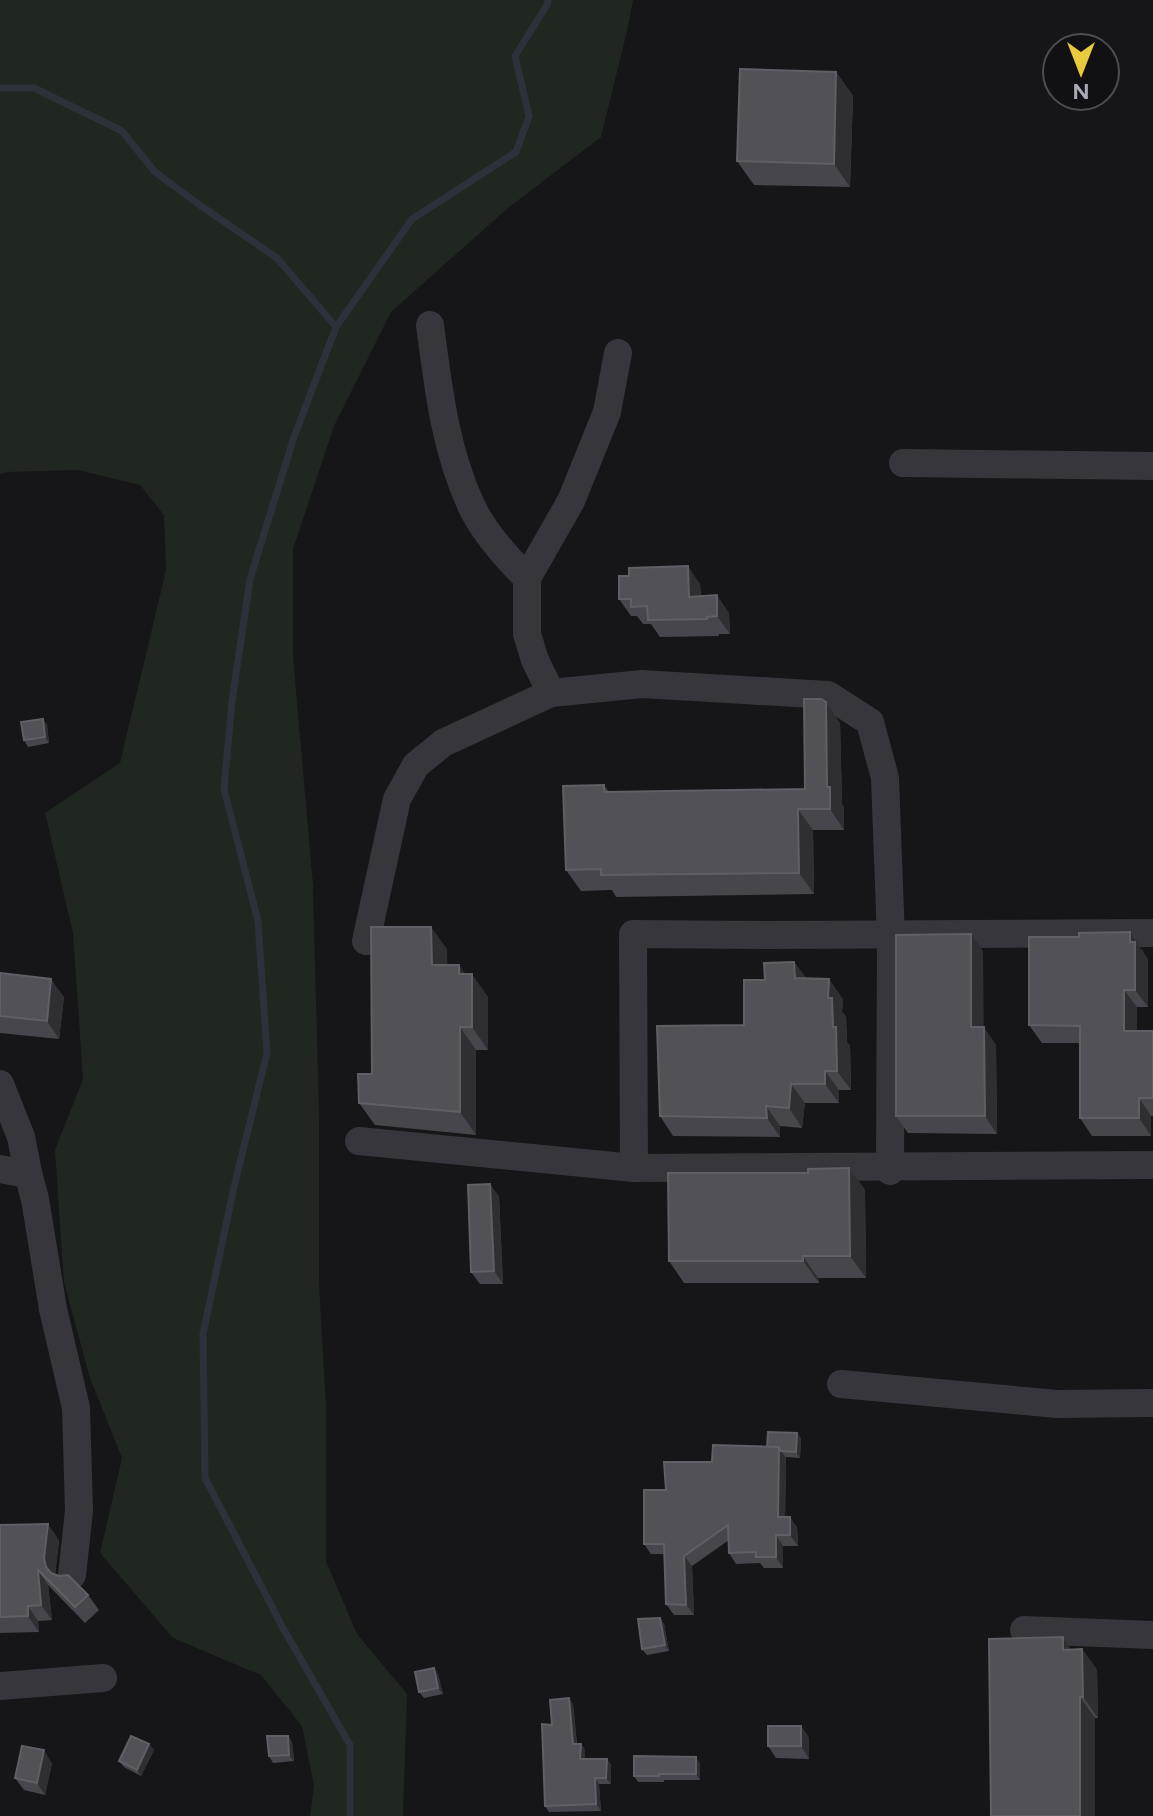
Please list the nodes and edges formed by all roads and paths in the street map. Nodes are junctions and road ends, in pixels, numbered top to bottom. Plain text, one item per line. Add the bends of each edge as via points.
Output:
1 (430, 325) dead end
2 (618, 353) dead end
3 (903, 463) dead end
4 (1153, 466) edge
5 (527, 578) junction
6 (551, 693) junction
7 (1153, 933) edge
8 (366, 941) dead end
9 (0, 1084) edge
10 (359, 1141) dead end
11 (1153, 1165) edge
12 (634, 1168) junction
13 (0, 1169) edge
14 (890, 1171) dead end
15 (29, 1177) junction
16 (841, 1384) dead end
17 (1153, 1403) edge
18 (72, 1575) edge
19 (1024, 1630) dead end
20 (1153, 1635) edge
21 (103, 1678) dead end
22 (0, 1686) edge

1 - 5 street via 440,402 472,506 503,554
2 - 5 street via 607,412 571,501
3 - 4 street
5 - 6 street via 527,634
6 - 8 street via 443,743 416,765 397,799
6 - 14 street via 642,684 828,695 870,722 885,778
7 - 12 street via 633,934
9 - 15 street via 21,1137
10 - 12 street
11 - 12 street
13 - 15 street
15 - 18 street via 76,1408 79,1511
16 - 17 street via 1057,1404
19 - 20 street
21 - 22 street

